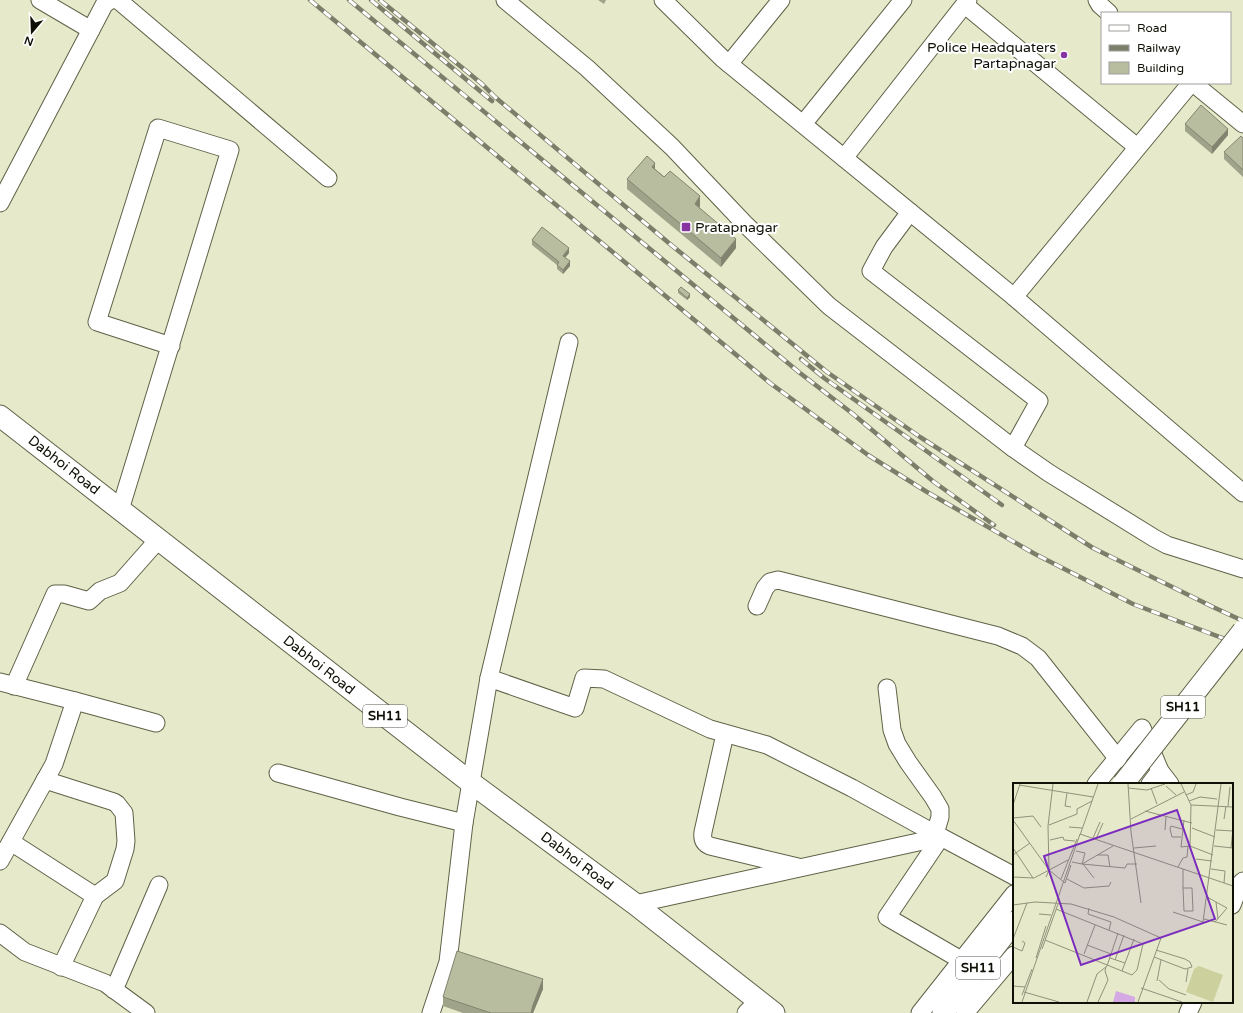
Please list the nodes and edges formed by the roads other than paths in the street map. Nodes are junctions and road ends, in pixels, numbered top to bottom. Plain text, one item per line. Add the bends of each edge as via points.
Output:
1 (40, 0) edge
2 (110, 0) edge
3 (115, 0) edge
4 (505, 0) edge
5 (663, 0) edge
6 (781, 0) edge
7 (903, 0) edge
8 (1097, 0) edge
9 (966, 2) edge
10 (1108, 12) edge
11 (91, 30) junction
12 (729, 64) junction
13 (1191, 84) edge
14 (1193, 84) edge
15 (803, 124) junction
16 (1243, 124) edge
17 (1137, 147) junction
18 (844, 158) junction
19 (328, 178) dead end
20 (0, 202) edge
21 (910, 212) junction
22 (1014, 297) junction
23 (569, 342) dead end
24 (171, 346) junction
25 (0, 416) edge
26 (1014, 448) junction
27 (1243, 493) edge
28 (120, 510) junction
29 (158, 540) junction
30 (1243, 569) edge
31 (757, 606) dead end
32 (1243, 631) edge
33 (489, 678) junction
34 (7, 684) edge
35 (887, 688) dead end
36 (76, 701) junction
37 (156, 723) dead end
38 (725, 734) junction
39 (1118, 758) junction
40 (278, 773) dead end
41 (45, 780) junction
42 (1160, 780) edge
43 (470, 782) junction
44 (1097, 783) edge
45 (1124, 783) edge
46 (464, 823) junction
47 (938, 836) junction
48 (11, 842) junction
49 (0, 861) edge
50 (802, 868) junction
51 (1013, 875) edge
52 (1239, 884) edge
53 (159, 885) dead end
54 (1013, 895) edge
55 (95, 896) junction
56 (1233, 902) edge
57 (635, 904) junction
58 (1013, 923) edge
59 (0, 933) edge
60 (1013, 956) edge
61 (961, 960) junction
62 (61, 967) junction
63 (114, 990) junction
64 (1193, 1003) edge
65 (759, 1009) edge
66 (146, 1013) edge
67 (431, 1013) edge
68 (920, 1013) edge
69 (943, 1013) edge
70 (965, 1013) edge
71 (1188, 1013) edge

1 - 11 street
2 - 11 street via 104,5
3 - 19 street
4 - 26 street via 587,68 672,147 744,223 829,306
5 - 12 street
6 - 12 street
7 - 15 street
8 - 10 street
9 - 17 street
9 - 18 street
11 - 20 street
12 - 15 street
13 - 17 street
14 - 16 street
15 - 18 street
17 - 22 street
18 - 21 street
21 - 22 street
21 - 26 street via 884,247 871,271 1039,401
22 - 27 street
23 - 33 street
24 - 24 street via 97,322 158,128 230,150
24 - 28 street
25 - 28 main road, Dabhoi Road / SH11
26 - 30 street via 1049,473 1167,545
28 - 29 main road, Dabhoi Road / SH11
29 - 34 street via 120,583 100,590 89,601 55,594
29 - 43 main road, Dabhoi Road / SH11
31 - 39 street via 765,588 770,582 778,580 998,636 1022,646 1038,658
32 - 45 main road, SH11, bridge
33 - 38 street via 575,708 584,678 604,679
33 - 43 street
34 - 36 street
35 - 47 street via 892,730 897,744 940,809
36 - 37 street
36 - 41 street via 54,764
38 - 47 street via 767,745
38 - 50 street via 702,838 710,846
39 - 42 street via 1142,728
39 - 44 street
40 - 46 street
41 - 48 street
41 - 55 street via 114,802 124,813 125,849 115,881
43 - 46 street
43 - 57 main road, Dabhoi Road / SH11
46 - 67 street via 448,962
47 - 50 street
47 - 51 street
47 - 61 street via 888,917
48 - 49 street
48 - 55 street
50 - 57 street
52 - 56 street
53 - 63 street
54 - 61 street
55 - 62 street
57 - 65 main road, Dabhoi Road / SH11
58 - 69 main road, SH11
59 - 62 street via 25,952
60 - 70 street
61 - 68 street
62 - 63 street via 105,983
63 - 66 street
64 - 71 street

